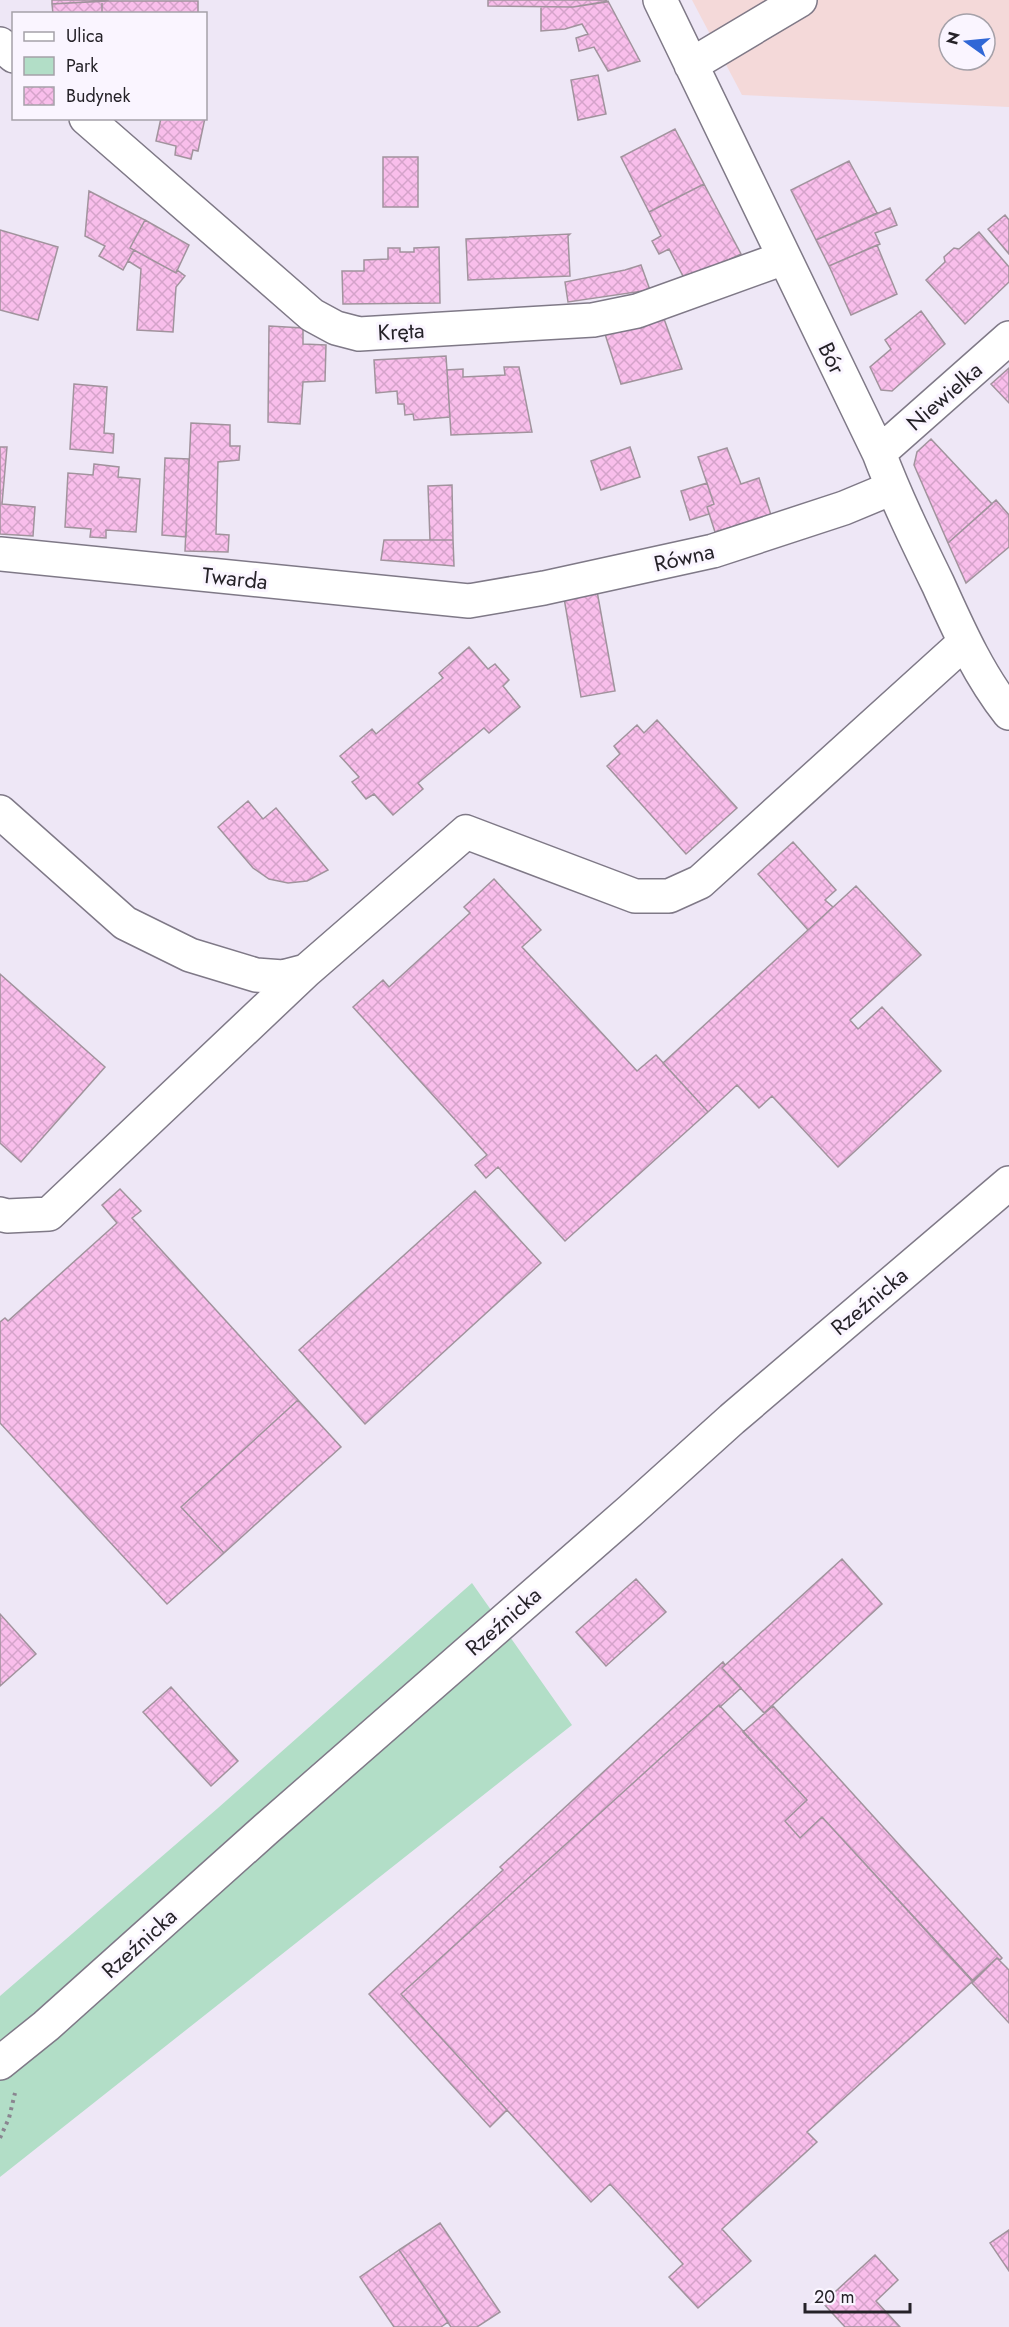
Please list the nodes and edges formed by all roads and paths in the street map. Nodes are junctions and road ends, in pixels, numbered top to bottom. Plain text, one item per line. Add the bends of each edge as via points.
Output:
1 (660, 0) edge
2 (800, 0) edge
3 (0, 44) edge
4 (12, 54) edge
5 (691, 64) junction
6 (88, 120) edge
7 (784, 258) junction
8 (1009, 338) edge
9 (879, 453) junction
10 (892, 488) junction
11 (0, 554) edge
12 (469, 601) joint
13 (965, 642) junction
14 (1009, 712) edge
15 (0, 812) edge
16 (306, 970) junction
17 (1009, 1182) edge
18 (0, 1214) edge
19 (0, 2063) edge

1 - 5 street, Bór
2 - 5 street
3 - 4 street
5 - 7 street, Bór
6 - 7 street, Kręta via 312,315 336,328 359,334 593,320 637,311
7 - 9 street, Bór
8 - 9 street, Niewielka
9 - 10 street, Bór
10 - 12 street, Równa via 713,551
10 - 13 street, Bór
11 - 12 street, Twarda
13 - 14 street, Bór
13 - 16 street via 700,882 669,896 635,896 466,832
15 - 16 street via 125,922 190,955 256,975 283,977
16 - 18 street via 49,1214
17 - 19 street, Rzeźnicka via 732,1419

